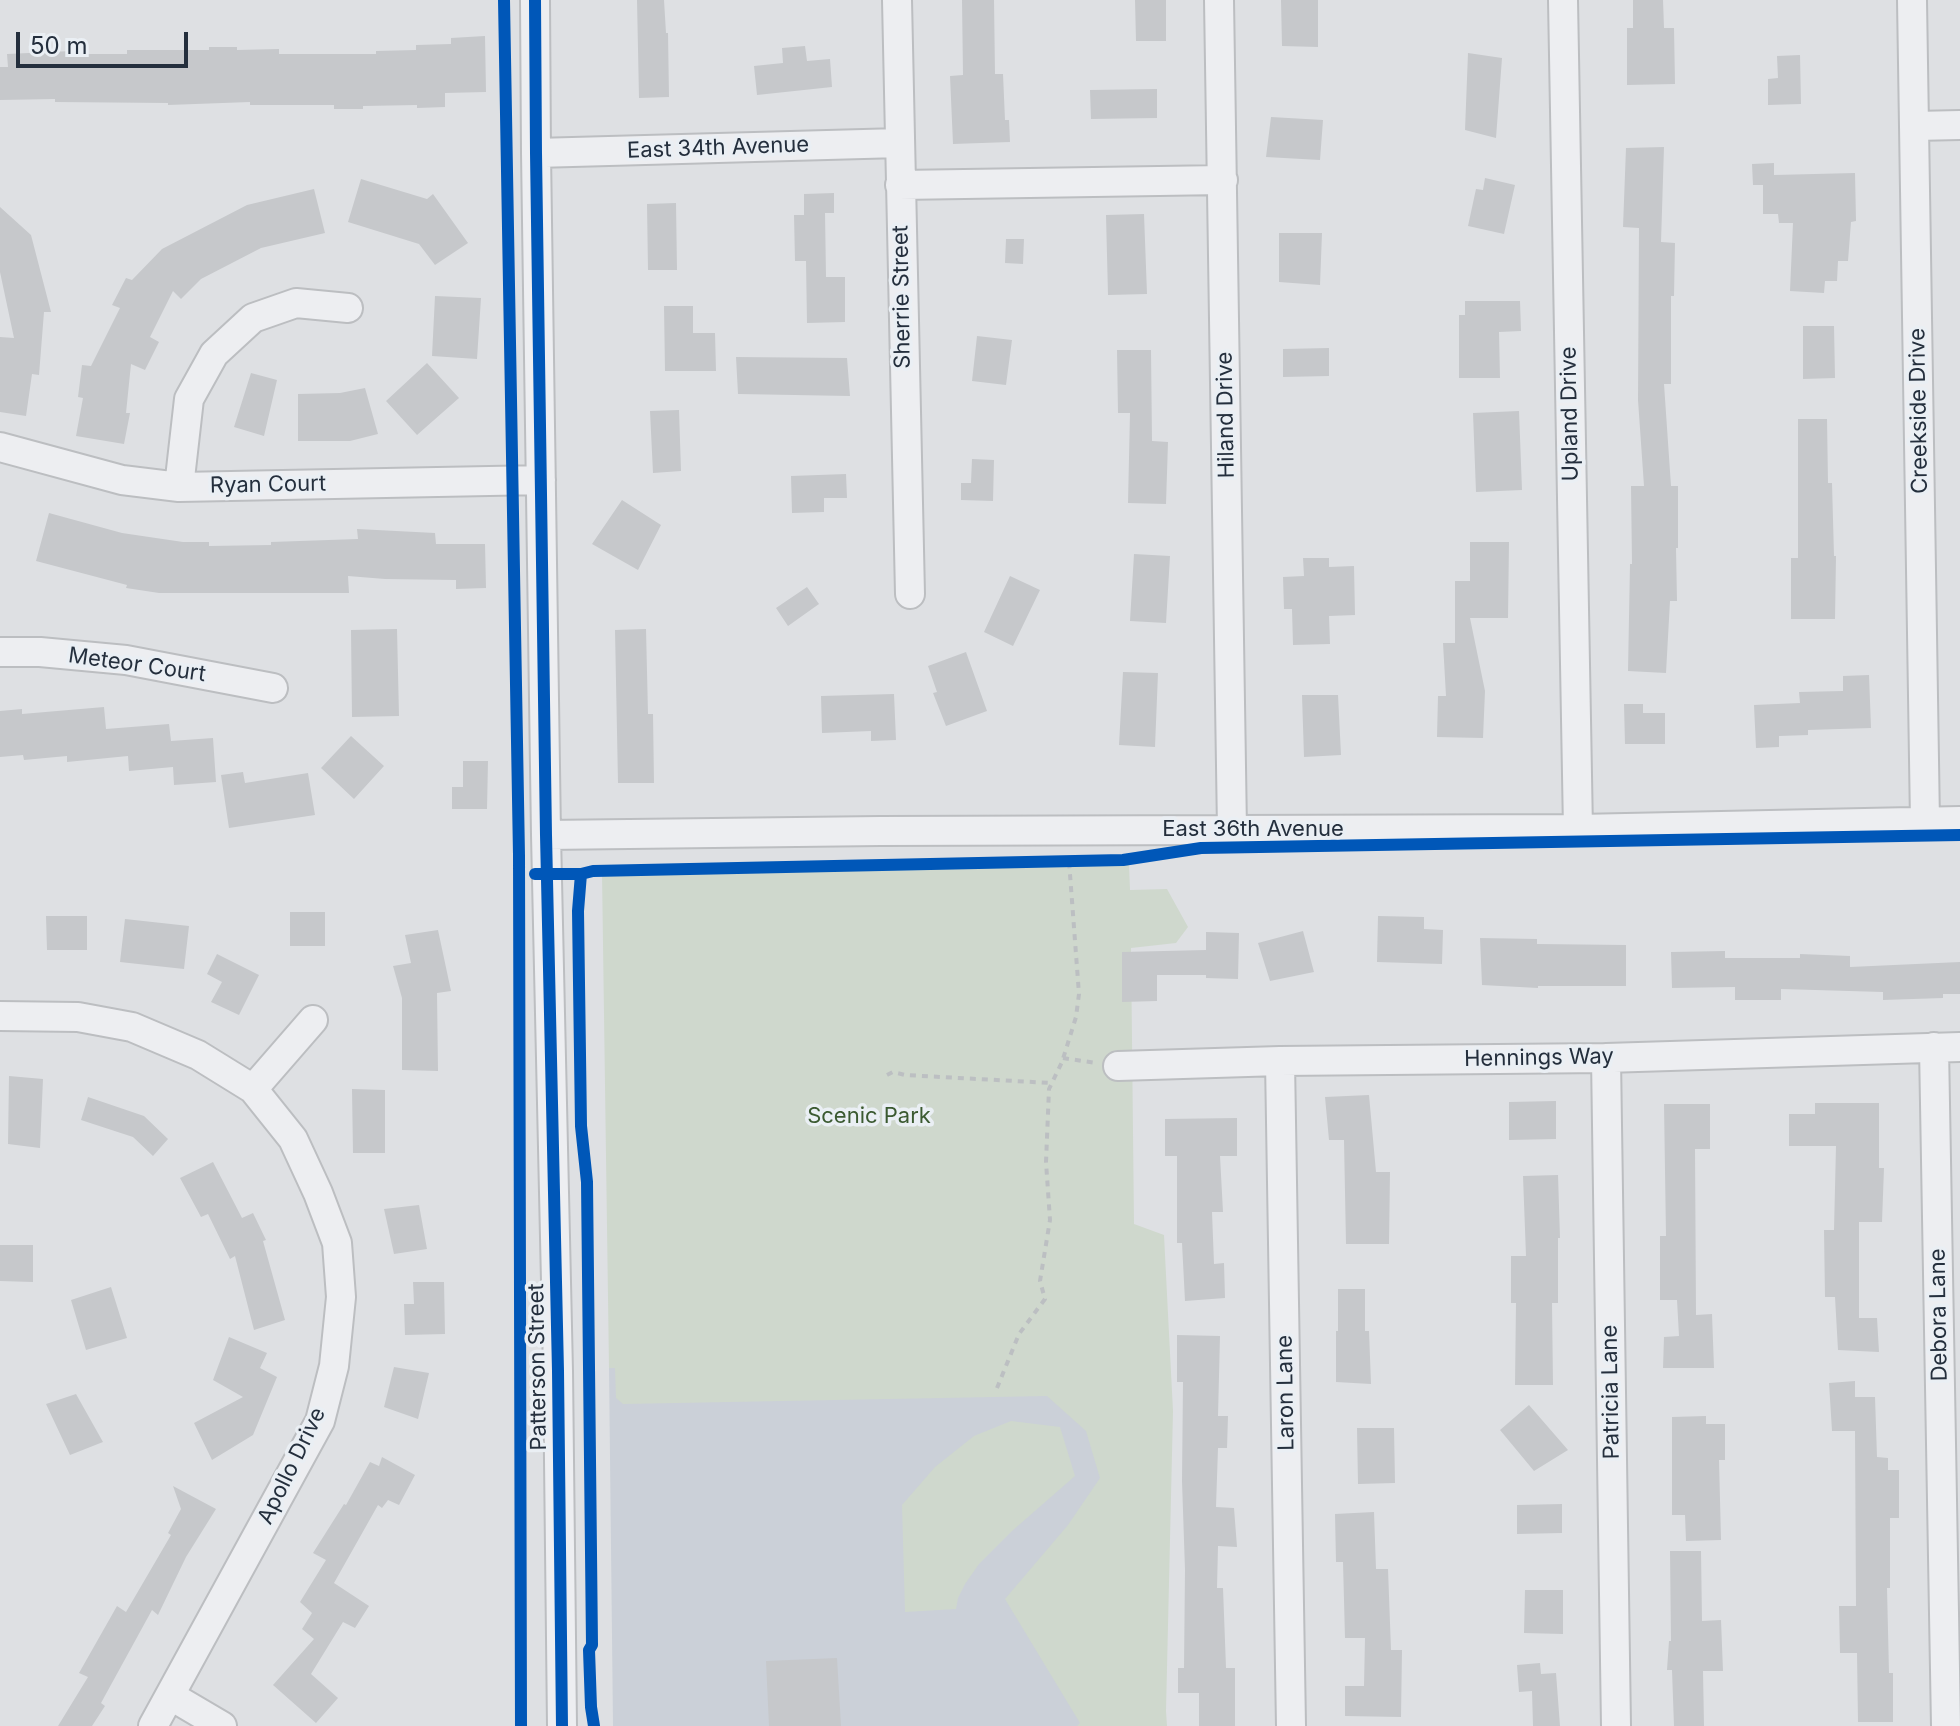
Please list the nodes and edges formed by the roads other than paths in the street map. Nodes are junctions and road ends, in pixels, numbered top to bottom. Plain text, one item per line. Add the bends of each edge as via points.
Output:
1 (535, 0) edge
2 (897, 0) edge
3 (1219, 0) edge
4 (1563, 0) edge
5 (1912, 0) edge
6 (1960, 125) edge
7 (1915, 126) junction
8 (900, 143) junction
9 (536, 153) junction
10 (1223, 180) junction
11 (900, 185) junction
12 (348, 308) dead end
13 (0, 447) edge
14 (541, 480) junction
15 (179, 487) junction
16 (910, 594) dead end
17 (0, 652) edge
18 (273, 688) dead end
19 (1960, 821) edge
20 (1925, 822) junction
21 (1232, 829) junction
22 (1578, 829) junction
23 (546, 835) junction
24 (0, 1016) edge
25 (313, 1020) dead end
26 (1947, 1047) edge
27 (1606, 1058) junction
28 (1280, 1061) junction
29 (1118, 1066) road end
30 (253, 1089) junction
31 (171, 1696) junction
32 (153, 1726) edge
33 (222, 1726) edge
34 (562, 1726) edge
35 (1291, 1726) edge
36 (1616, 1726) edge
37 (1946, 1726) edge

1 - 9 street, Patterson Street
2 - 8 street, Sherrie Street
3 - 10 street, Hiland Drive
4 - 22 street, Upland Drive
5 - 7 street, Creekside Drive
6 - 7 street
7 - 20 street, Creekside Drive
8 - 9 street, East 34th Avenue
8 - 11 street, Sherrie Street
9 - 14 street, Patterson Street
10 - 11 street
10 - 21 street, Hiland Drive
11 - 16 street, Sherrie Street
12 - 15 street via 296,303 253,318 214,354 189,399
13 - 15 street, Ryan Court via 122,480
14 - 15 street, Ryan Court
14 - 23 street, Patterson Street
17 - 18 street, Meteor Court via 126,660
19 - 20 street, East 36th Avenue
20 - 22 street, East 36th Avenue
21 - 22 street, East 36th Avenue
21 - 23 street, East 36th Avenue
23 - 34 street, Patterson Street
24 - 30 street, Apollo Drive via 78,1017 132,1027 198,1055
25 - 30 street
26 - 27 street, Hennings Way
26 - 37 street, Debora Lane
27 - 28 street, Hennings Way
27 - 36 street, Patricia Lane
28 - 29 street, Hennings Way
28 - 35 street, Laron Lane
30 - 31 street, Apollo Drive via 293,1139 337,1243 341,1297 334,1366 320,1421
31 - 32 street, Apollo Drive
31 - 33 street

